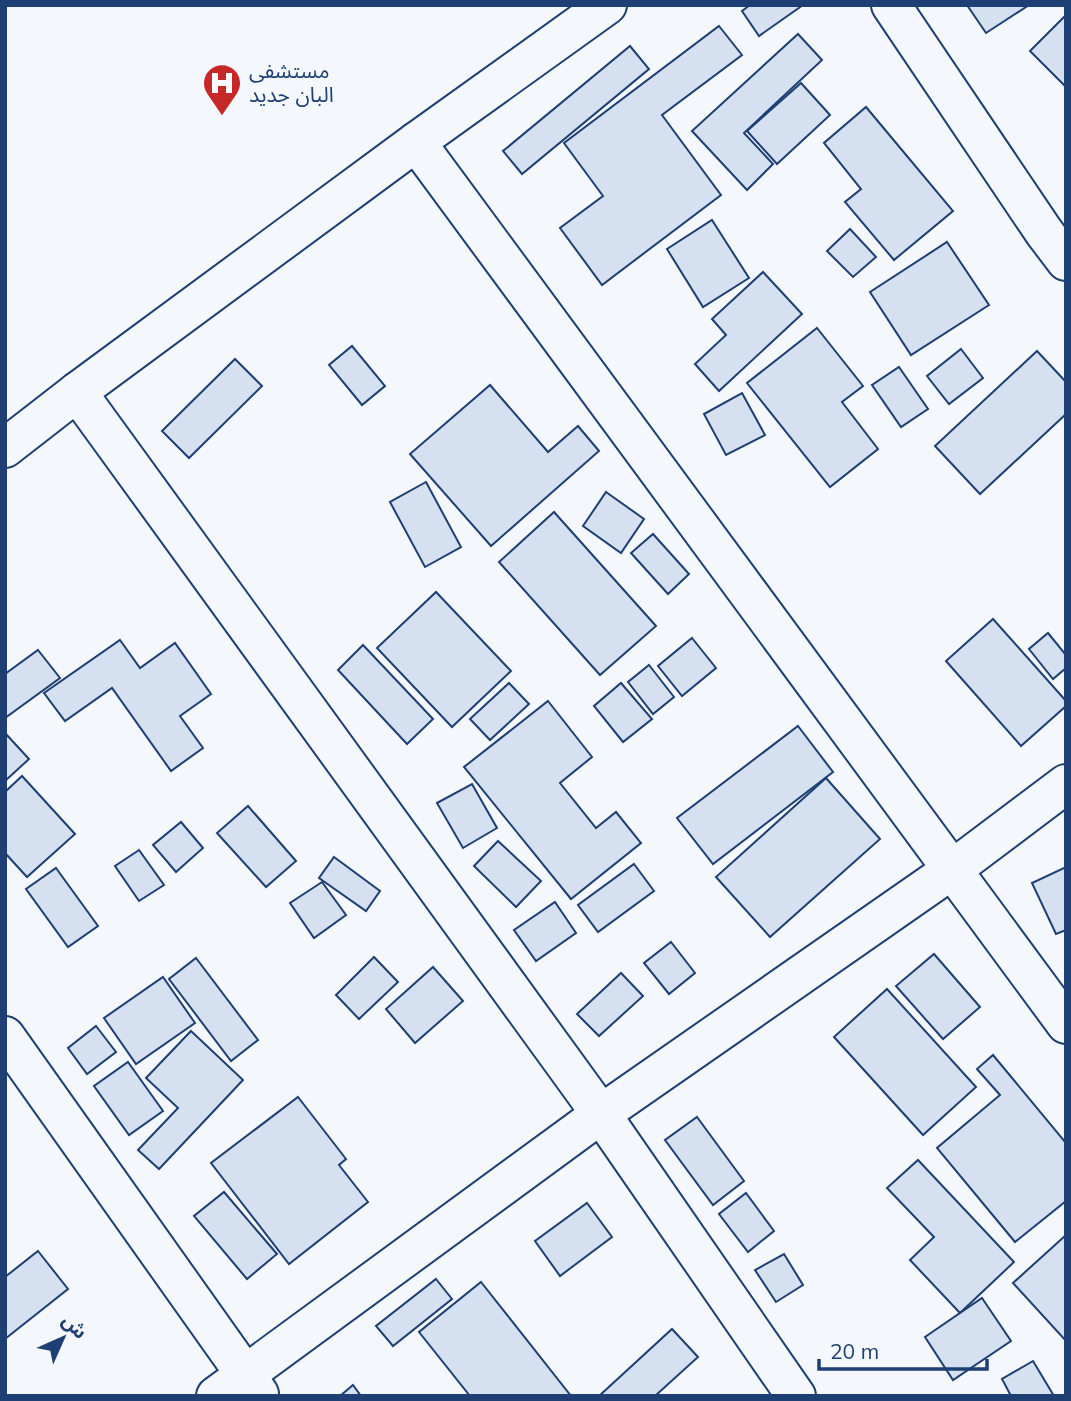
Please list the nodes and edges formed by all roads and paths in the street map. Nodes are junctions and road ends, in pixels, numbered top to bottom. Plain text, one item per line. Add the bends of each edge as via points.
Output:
1 (607, 5) edge
2 (891, 5) edge
3 (416, 142) junction
4 (1058, 236) edge
5 (77, 392) junction
6 (5, 448) edge
7 (1066, 784) edge
8 (953, 869) junction
9 (1066, 1024) edge
10 (5, 1036) edge
11 (601, 1114) junction
12 (240, 1389) edge
13 (796, 1396) edge

1 - 3 street
2 - 4 street
3 - 5 street
3 - 8 street
5 - 6 street
5 - 11 street
7 - 8 street
8 - 9 street
8 - 11 street
10 - 12 street
11 - 12 street
11 - 13 street

